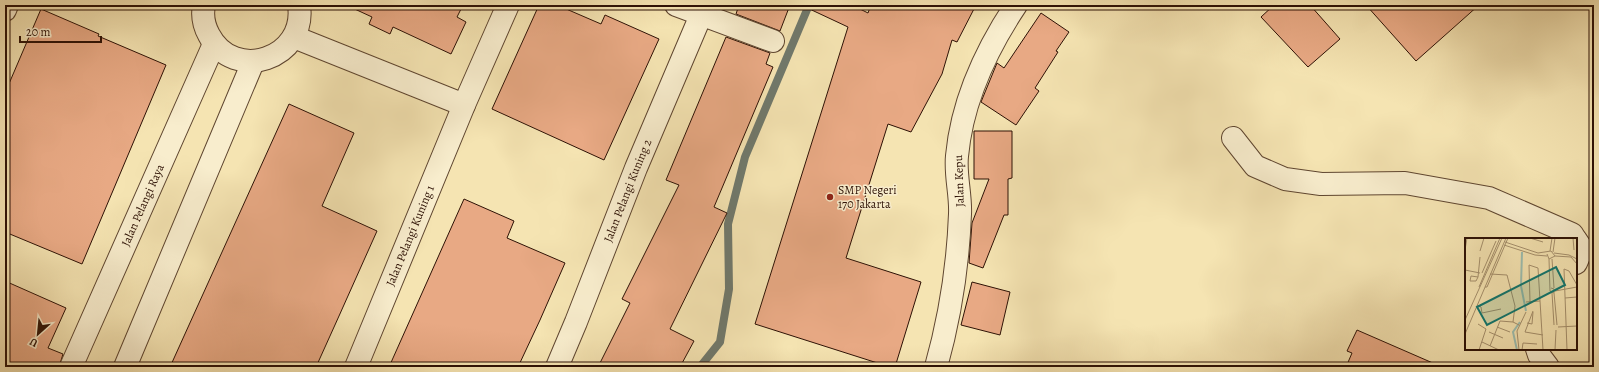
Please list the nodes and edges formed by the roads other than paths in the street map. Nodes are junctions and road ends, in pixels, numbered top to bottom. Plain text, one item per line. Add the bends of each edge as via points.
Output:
1 (7, 5) edge
2 (299, 5) edge
3 (508, 5) edge
4 (676, 5) edge
5 (1016, 5) edge
6 (200, 6) edge
7 (5, 10) edge
8 (701, 15) junction
9 (294, 37) junction
10 (773, 42) dead end
11 (214, 44) junction
12 (252, 62) junction
13 (464, 105) junction
14 (1233, 138) dead end
15 (1575, 238) edge
16 (1577, 242) edge
17 (1577, 261) edge
18 (1537, 350) edge
19 (70, 367) edge
20 (125, 367) edge
21 (356, 367) edge
22 (557, 367) edge
23 (936, 367) edge
24 (1548, 367) edge

1 - 7 street
2 - 9 street via 299,22
3 - 13 street, Jalan Pelangi Kuning 1
4 - 8 street
5 - 23 street, Jalan Kepu via 978,72 964,116 957,157 960,212 957,265
6 - 11 street via 205,27
8 - 10 street
8 - 22 street, Jalan Pelangi Kuning 2 via 636,168
9 - 12 street via 283,50 269,58
9 - 13 street
11 - 12 street via 238,60
11 - 19 street, Jalan Pelangi Raya
12 - 20 street
13 - 21 street, Jalan Pelangi Kuning 1
14 - 15 street via 1255,166 1286,179 1321,184 1405,183 1489,198 1572,234
16 - 17 street via 1582,249
18 - 24 street

